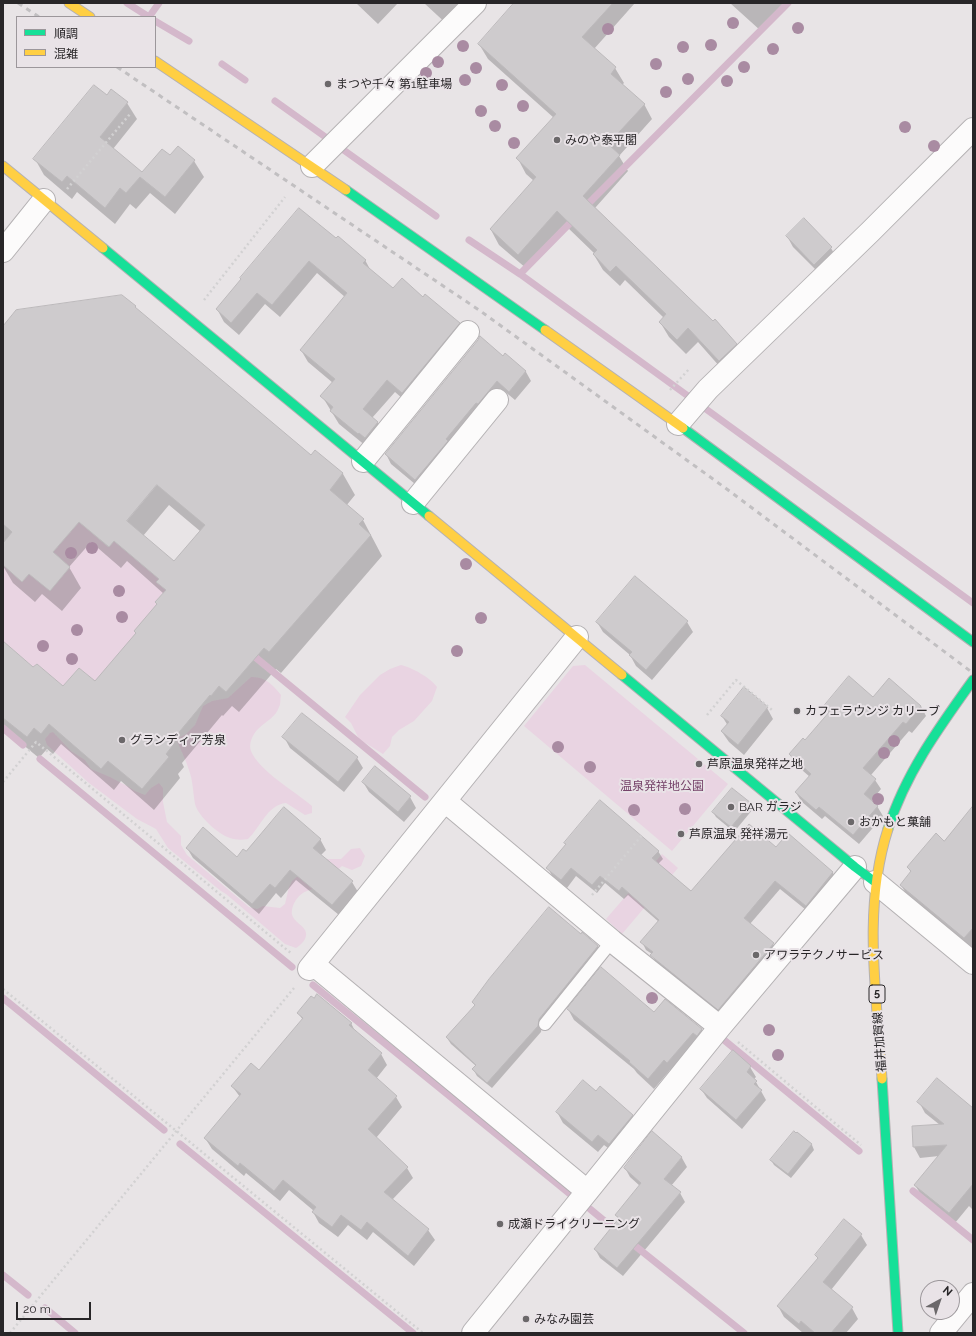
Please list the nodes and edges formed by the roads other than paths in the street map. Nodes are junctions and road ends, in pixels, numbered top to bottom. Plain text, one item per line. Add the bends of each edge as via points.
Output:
1 (69, 3) edge
2 (475, 3) edge
3 (88, 16) edge
4 (156, 62) edge
5 (973, 129) edge
6 (3, 166) edge
7 (312, 166) junction
8 (48, 203) junction
9 (3, 251) edge
10 (468, 332) dead end
11 (497, 400) dead end
12 (684, 417) junction
13 (363, 461) junction
14 (413, 503) junction
15 (577, 637) junction
16 (973, 642) edge
17 (973, 680) edge
18 (445, 801) junction
19 (855, 867) junction
20 (875, 882) junction
21 (612, 941) junction
22 (973, 963) edge
23 (545, 1024) dead end
24 (720, 1027) junction
25 (587, 1191) junction
26 (973, 1294) edge
27 (473, 1333) edge
28 (898, 1333) edge
29 (941, 1333) edge

1 - 3 street
2 - 7 street
4 - 7 street
5 - 12 street via 708,389
6 - 8 street
7 - 12 street
8 - 9 street
8 - 13 street
10 - 13 street
11 - 14 street
12 - 16 street
13 - 14 street
14 - 15 street
15 - 18 street
15 - 19 street
17 - 20 street, 福井加賀線 / 5 via 948,715 907,784 887,831
18 - 21 street
18 - 25 street via 311,967
19 - 20 street
19 - 24 street
20 - 22 street
20 - 28 street, 福井加賀線 / 5 via 874,949
21 - 23 lane
21 - 24 street
24 - 25 street
25 - 27 street
26 - 29 street

